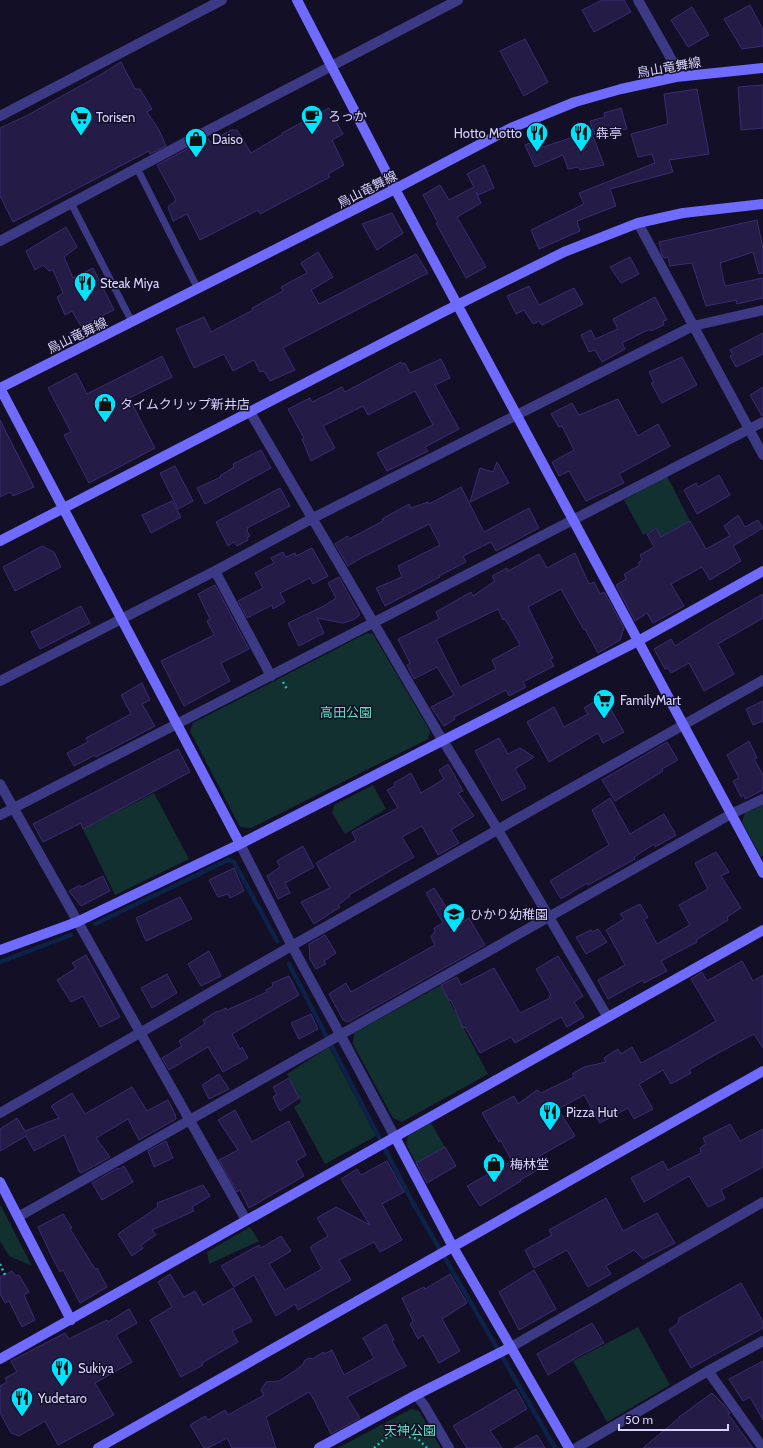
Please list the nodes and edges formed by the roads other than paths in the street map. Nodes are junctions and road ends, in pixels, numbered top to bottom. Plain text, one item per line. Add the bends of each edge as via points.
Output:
1 (222, 0) edge
2 (297, 0) edge
3 (458, 0) edge
4 (638, 0) edge
5 (332, 65) junction
6 (763, 68) edge
7 (676, 77) junction
8 (0, 116) edge
9 (137, 168) junction
10 (395, 189) junction
11 (71, 203) junction
12 (763, 204) edge
13 (638, 223) junction
14 (0, 241) edge
15 (198, 289) junction
16 (458, 305) junction
17 (763, 310) edge
18 (132, 322) junction
19 (692, 326) junction
20 (0, 388) edge
21 (250, 412) junction
22 (517, 415) junction
23 (763, 422) edge
24 (749, 429) junction
25 (763, 455) edge
26 (64, 509) junction
27 (313, 518) junction
28 (573, 520) junction
29 (0, 541) edge
30 (215, 571) junction
31 (763, 571) edge
32 (121, 618) junction
33 (374, 622) junction
34 (638, 641) junction
35 (271, 676) junction
36 (763, 680) edge
37 (0, 681) edge
38 (176, 724) junction
39 (684, 725) junction
40 (443, 741) junction
41 (0, 784) edge
42 (763, 799) edge
43 (13, 808) junction
44 (731, 814) junction
45 (0, 815) edge
46 (498, 830) junction
47 (240, 844) junction
48 (763, 873) edge
49 (549, 918) junction
50 (77, 922) junction
51 (763, 930) edge
52 (292, 946) junction
53 (0, 950) edge
54 (607, 1016) junction
55 (140, 1033) junction
56 (341, 1036) junction
57 (763, 1071) edge
58 (0, 1113) edge
59 (191, 1121) junction
60 (395, 1137) junction
61 (0, 1182) edge
62 (3, 1196) edge
63 (763, 1202) edge
64 (18, 1217) junction
65 (246, 1220) junction
66 (453, 1248) junction
67 (71, 1320) junction
68 (763, 1341) edge
69 (511, 1347) junction
70 (0, 1359) edge
71 (708, 1371) junction
72 (416, 1395) junction
73 (762, 1446) edge
74 (98, 1448) edge
75 (319, 1448) edge
76 (449, 1448) edge
77 (569, 1448) edge
78 (576, 1448) edge

1 - 8 street
2 - 5 street
3 - 5 street
4 - 7 street via 670,57
5 - 9 street
5 - 10 street
6 - 7 street, 鳥山竜舞線
7 - 10 street, 鳥山竜舞線 via 575,102 511,128
9 - 11 street
9 - 15 lane
10 - 15 street, 鳥山竜舞線
10 - 16 street
11 - 14 street
11 - 18 lane
12 - 13 street via 683,213
13 - 16 street via 564,252
13 - 19 street
15 - 18 street, 鳥山竜舞線
16 - 21 street
16 - 22 street
17 - 19 street
18 - 20 street, 鳥山竜舞線
19 - 22 street
19 - 24 street
20 - 26 street
21 - 26 street
21 - 27 street
22 - 27 street
22 - 28 street
23 - 24 street
24 - 25 street
24 - 28 street
26 - 29 street
26 - 32 street
27 - 30 street
27 - 33 street
28 - 33 street
28 - 34 street
30 - 32 street
30 - 35 street
31 - 34 street
32 - 37 street
32 - 38 street
33 - 35 street
33 - 40 street
34 - 39 street
34 - 40 street
35 - 38 street
36 - 39 street
38 - 43 street
38 - 47 street
39 - 44 street
39 - 46 street
40 - 46 street
40 - 47 street
41 - 43 street
42 - 44 street
43 - 45 street
43 - 50 street
44 - 48 street
44 - 49 street
46 - 49 street
46 - 52 street
47 - 50 street
47 - 52 street
49 - 54 street
49 - 56 street
50 - 53 street
50 - 55 street
51 - 54 street
52 - 55 street
52 - 56 street
54 - 60 street
55 - 58 street
55 - 59 street
56 - 59 street
56 - 60 street
57 - 66 street
59 - 64 street
59 - 65 street
60 - 65 street
60 - 66 street
61 - 62 street
62 - 64 street
63 - 69 street
64 - 67 street
65 - 67 street
66 - 69 street
66 - 74 street
67 - 70 street
68 - 71 street
69 - 72 street
69 - 77 street
71 - 73 street
71 - 78 street
72 - 75 street
72 - 76 street

